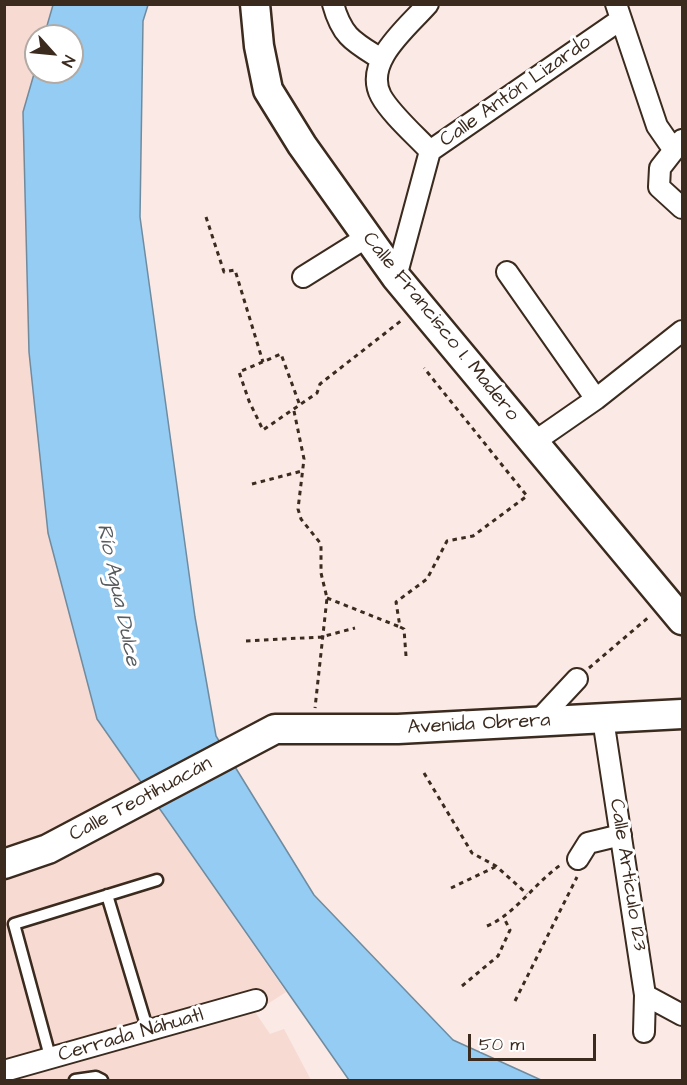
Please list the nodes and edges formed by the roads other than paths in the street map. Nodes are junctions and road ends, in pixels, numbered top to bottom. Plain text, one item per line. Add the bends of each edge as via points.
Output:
1 (255, 4) edge
2 (333, 4) edge
3 (428, 4) edge
4 (618, 12) edge
5 (381, 59) junction
6 (678, 145) edge
7 (430, 151) junction
8 (682, 208) edge
9 (367, 237) junction
10 (507, 272) dead end
11 (303, 277) dead end
12 (396, 277) junction
13 (682, 330) edge
14 (596, 399) junction
15 (534, 442) junction
16 (676, 609) edge
17 (576, 679) road end
18 (682, 714) edge
19 (603, 719) junction
20 (536, 723) junction
21 (275, 729) joint
22 (621, 835) junction
23 (578, 859) road end
24 (4, 864) edge
25 (157, 880) dead end
26 (107, 895) junction
27 (645, 995) junction
28 (256, 1000) dead end
29 (682, 1015) edge
30 (148, 1031) junction
31 (644, 1032) dead end
32 (51, 1059) junction
33 (4, 1071) edge
34 (75, 1080) edge
35 (102, 1080) edge

1 - 9 street, Calle Francisco I. Madero via 268,90
2 - 5 street via 339,24 350,40
3 - 5 street
4 - 6 street via 657,126
4 - 7 street, Calle Antón Lizardo
5 - 7 street via 375,77 381,97
6 - 8 street via 660,168 659,187
7 - 12 street, Calle Antón Lizardo
9 - 11 street
9 - 12 street, Calle Francisco I. Madero
10 - 14 street
12 - 15 street, Calle Francisco I. Madero
13 - 14 street
14 - 15 street
15 - 16 street, Calle Francisco I. Madero
17 - 20 street
18 - 19 street, Avenida Obrera
19 - 20 street, Avenida Obrera
19 - 22 street, Calle Artículo 123
20 - 21 street, Avenida Obrera
21 - 24 street, Calle Teotihuacán via 48,849
22 - 23 street via 588,843
22 - 27 street, Calle Artículo 123
25 - 26 lane
26 - 30 lane
26 - 32 lane via 14,924
27 - 29 street
27 - 31 street, Calle Artículo 123
28 - 30 street, Cerrada Náhuatl
30 - 32 street, Cerrada Náhuatl
32 - 33 street, Cerrada Náhuatl
34 - 35 lane

